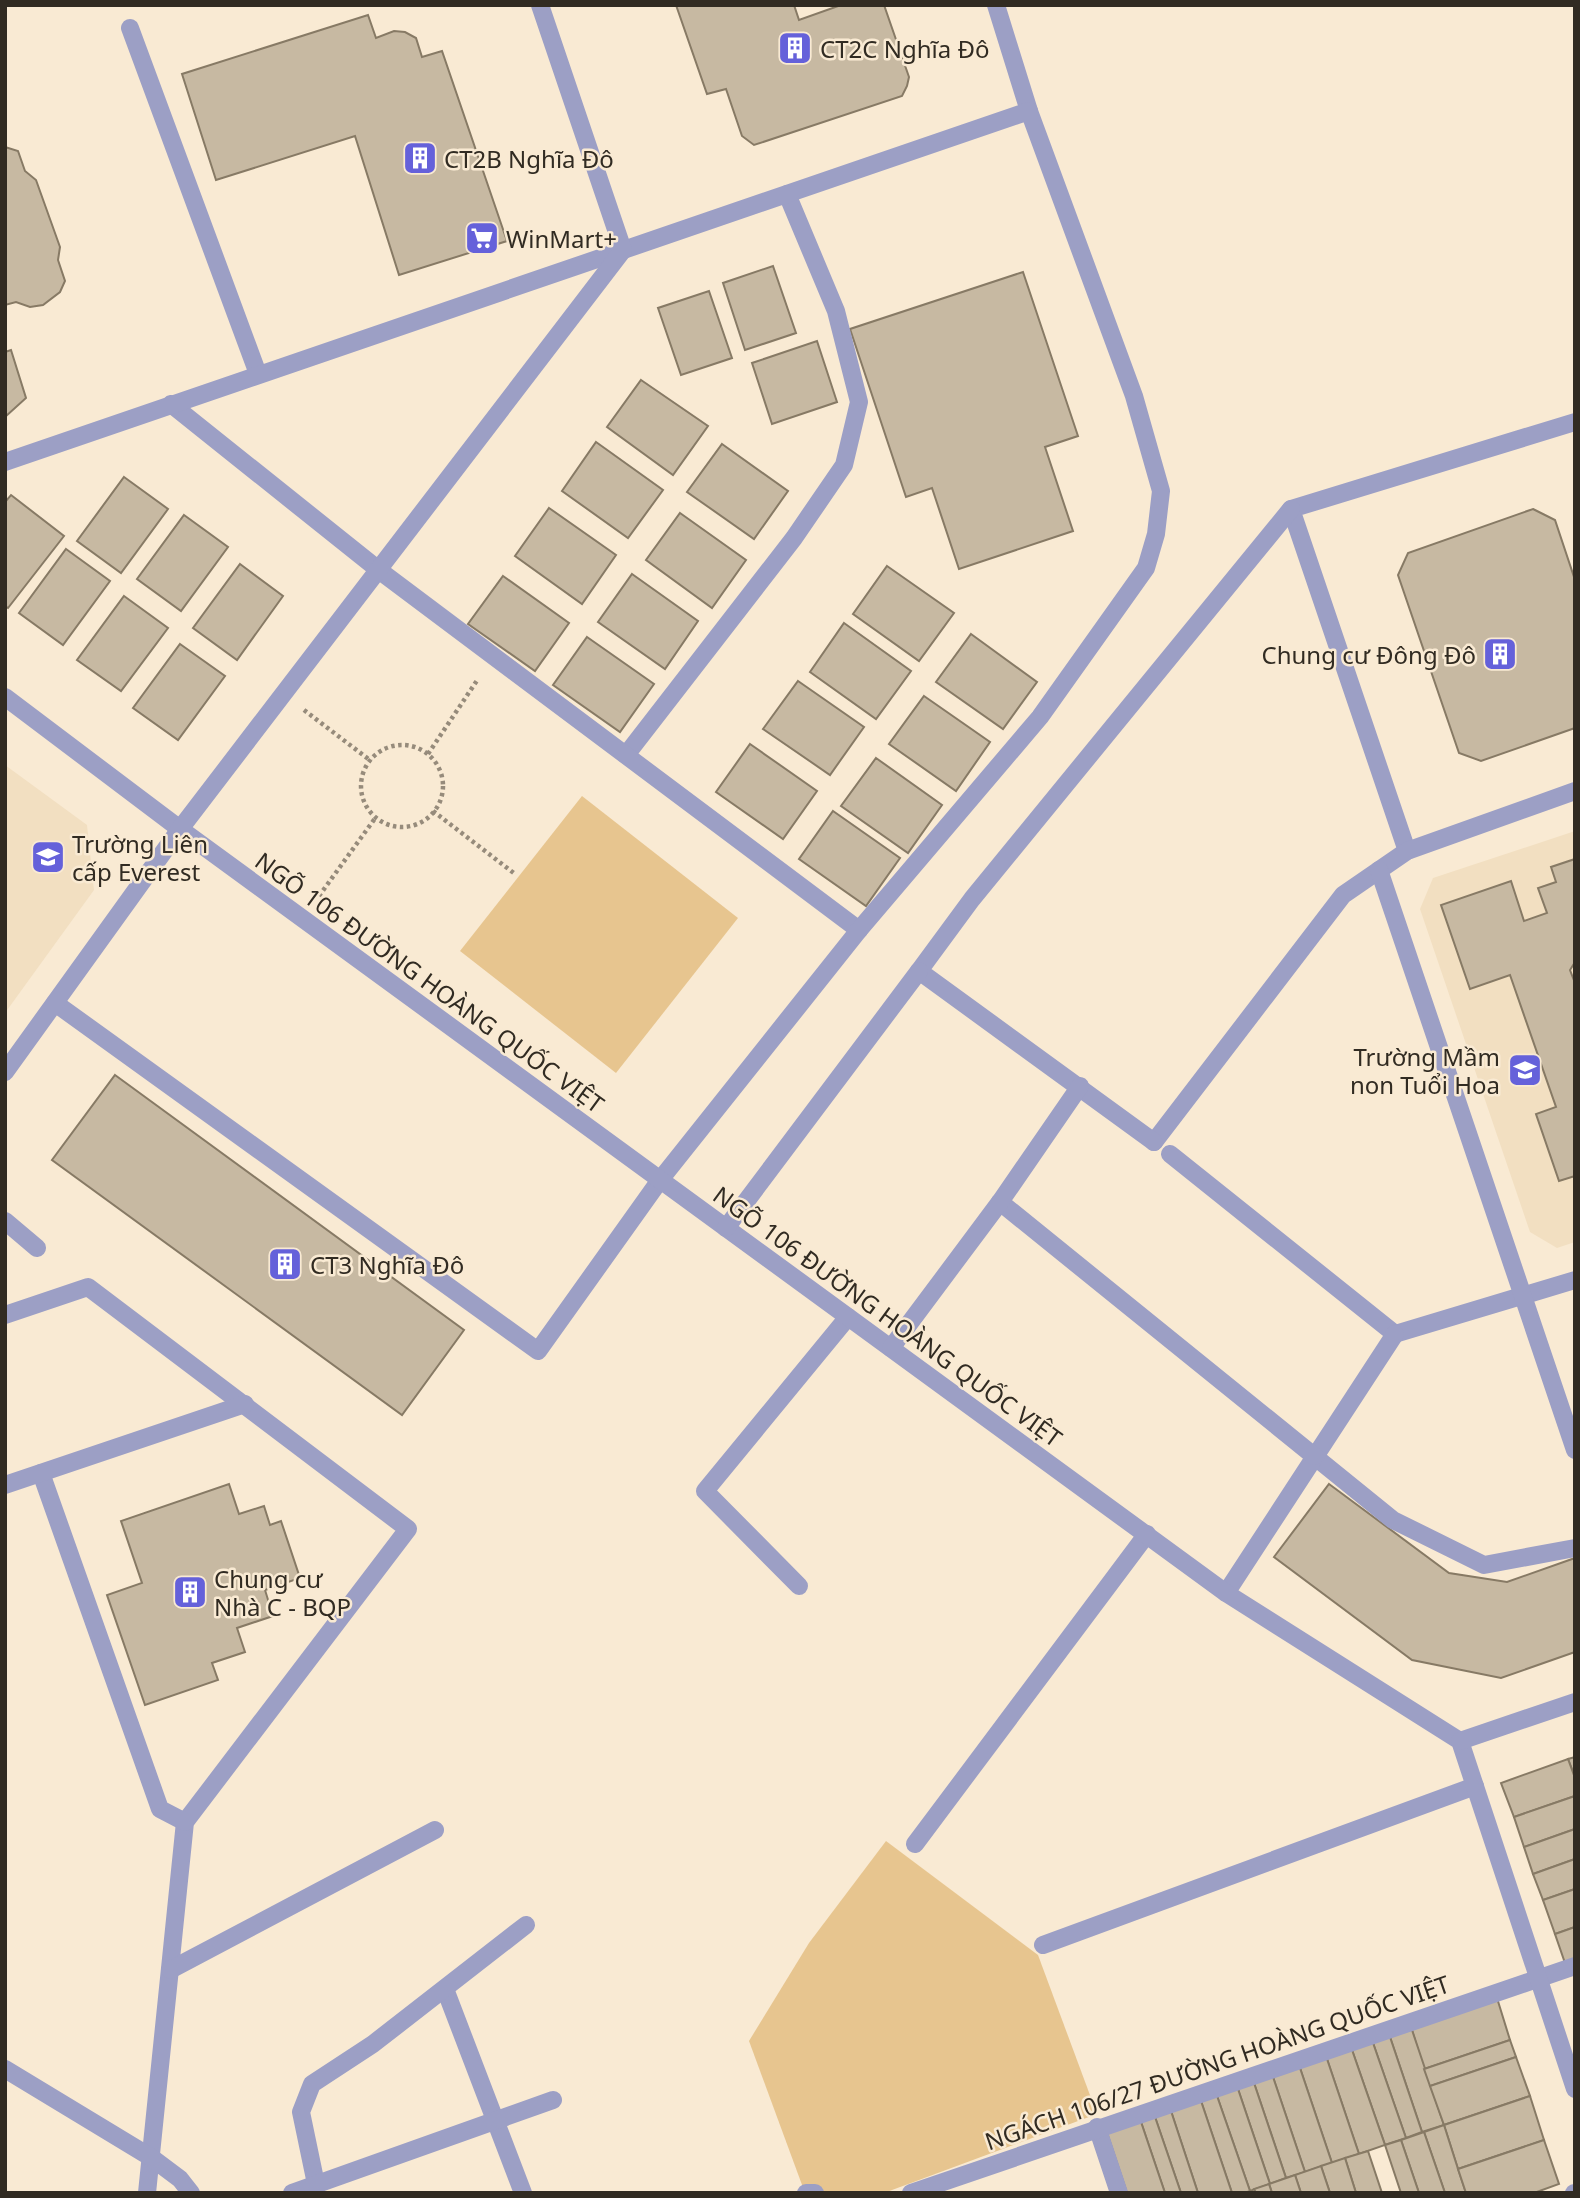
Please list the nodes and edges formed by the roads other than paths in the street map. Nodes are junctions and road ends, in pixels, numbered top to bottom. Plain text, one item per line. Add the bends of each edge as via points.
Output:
1 (540, 5) edge
2 (996, 5) edge
3 (130, 28) dead end
4 (1029, 111) junction
5 (787, 194) junction
6 (623, 250) junction
7 (258, 374) junction
8 (171, 404) junction
9 (1575, 422) edge
10 (5, 462) edge
11 (1291, 509) junction
12 (380, 571) junction
13 (5, 696) edge
14 (626, 755) junction
15 (1575, 791) edge
16 (180, 829) junction
17 (1406, 851) junction
18 (1379, 870) junction
19 (859, 930) junction
20 (919, 971) junction
21 (55, 1003) junction
22 (5, 1072) edge
23 (1080, 1086) junction
24 (1170, 1154) dead end
25 (660, 1180) junction
26 (1000, 1202) junction
27 (5, 1221) edge
28 (726, 1228) junction
29 (37, 1248) dead end
30 (1575, 1280) edge
31 (1523, 1298) junction
32 (5, 1315) edge
33 (848, 1317) junction
34 (1395, 1334) junction
35 (891, 1348) junction
36 (245, 1404) junction
37 (1575, 1450) edge
38 (1314, 1456) junction
39 (41, 1473) junction
40 (5, 1485) edge
41 (1147, 1534) junction
42 (1575, 1548) edge
43 (799, 1586) dead end
44 (1226, 1593) junction
45 (1575, 1702) edge
46 (1460, 1741) junction
47 (1475, 1786) junction
48 (186, 1822) junction
49 (435, 1830) dead end
50 (915, 1844) dead end
51 (526, 1925) dead end
52 (1043, 1945) dead end
53 (1575, 1966) edge
54 (170, 1969) junction
55 (1539, 1979) junction
56 (445, 1989) junction
57 (5, 2069) edge
58 (1575, 2089) edge
59 (553, 2100) dead end
60 (494, 2121) junction
61 (1097, 2127) junction
62 (152, 2158) junction
63 (316, 2184) junction
64 (147, 2193) edge
65 (191, 2193) edge
66 (292, 2193) edge
67 (523, 2193) edge
68 (806, 2193) edge
69 (816, 2193) edge
70 (911, 2193) edge
71 (1119, 2193) edge

1 - 6 street
2 - 4 street
3 - 7 street
4 - 5 street
4 - 19 street via 1134,396 1161,491 1156,534 1146,568 1040,717
5 - 6 street
5 - 14 street via 836,311 859,402 844,464 794,538
6 - 7 street
6 - 12 street
7 - 8 street
8 - 10 street
8 - 12 street
9 - 11 street
11 - 17 street
11 - 20 street via 972,899
12 - 14 street
12 - 16 street
13 - 16 street, NGÕ 106 ĐƯỜNG HOÀNG QUỐC VIỆT
14 - 19 street
15 - 17 street
16 - 21 street
16 - 25 street, NGÕ 106 ĐƯỜNG HOÀNG QUỐC VIỆT
17 - 18 street
18 - 23 street via 1343,895 1154,1142
18 - 31 street
19 - 25 street
20 - 23 street
20 - 28 street
21 - 22 street
21 - 25 street via 538,1351
23 - 26 street
24 - 34 street
25 - 28 street, NGÕ 106 ĐƯỜNG HOÀNG QUỐC VIỆT
26 - 35 street
26 - 38 street
27 - 29 street
28 - 33 street, NGÕ 106 ĐƯỜNG HOÀNG QUỐC VIỆT
30 - 31 street
31 - 34 street
31 - 37 street
32 - 36 street via 88,1287
33 - 35 street, NGÕ 106 ĐƯỜNG HOÀNG QUỐC VIỆT
33 - 43 street via 705,1491
34 - 38 street
35 - 41 street, NGÕ 106 ĐƯỜNG HOÀNG QUỐC VIỆT
36 - 39 street
36 - 48 street via 408,1529
38 - 42 street via 1392,1520 1484,1565
38 - 44 street
39 - 40 street
39 - 48 street via 160,1809
41 - 44 street, NGÕ 106 ĐƯỜNG HOÀNG QUỐC VIỆT
41 - 50 street
44 - 46 street, NGÕ 106 ĐƯỜNG HOÀNG QUỐC VIỆT
45 - 46 street
46 - 47 street
47 - 52 street
47 - 55 street
48 - 54 street
49 - 54 street
51 - 56 street
53 - 55 street, NGÁCH 106/27 ĐƯỜNG HOÀNG QUỐC VIỆT
54 - 62 street
55 - 58 street
55 - 61 street, NGÁCH 106/27 ĐƯỜNG HOÀNG QUỐC VIỆT
56 - 60 street
56 - 63 street via 312,2084 301,2112
57 - 62 street
59 - 60 street
60 - 63 street
60 - 67 street
61 - 70 street, NGÁCH 106/27 ĐƯỜNG HOÀNG QUỐC VIỆT
61 - 71 street
62 - 64 street
62 - 65 street
63 - 66 street
68 - 69 street

